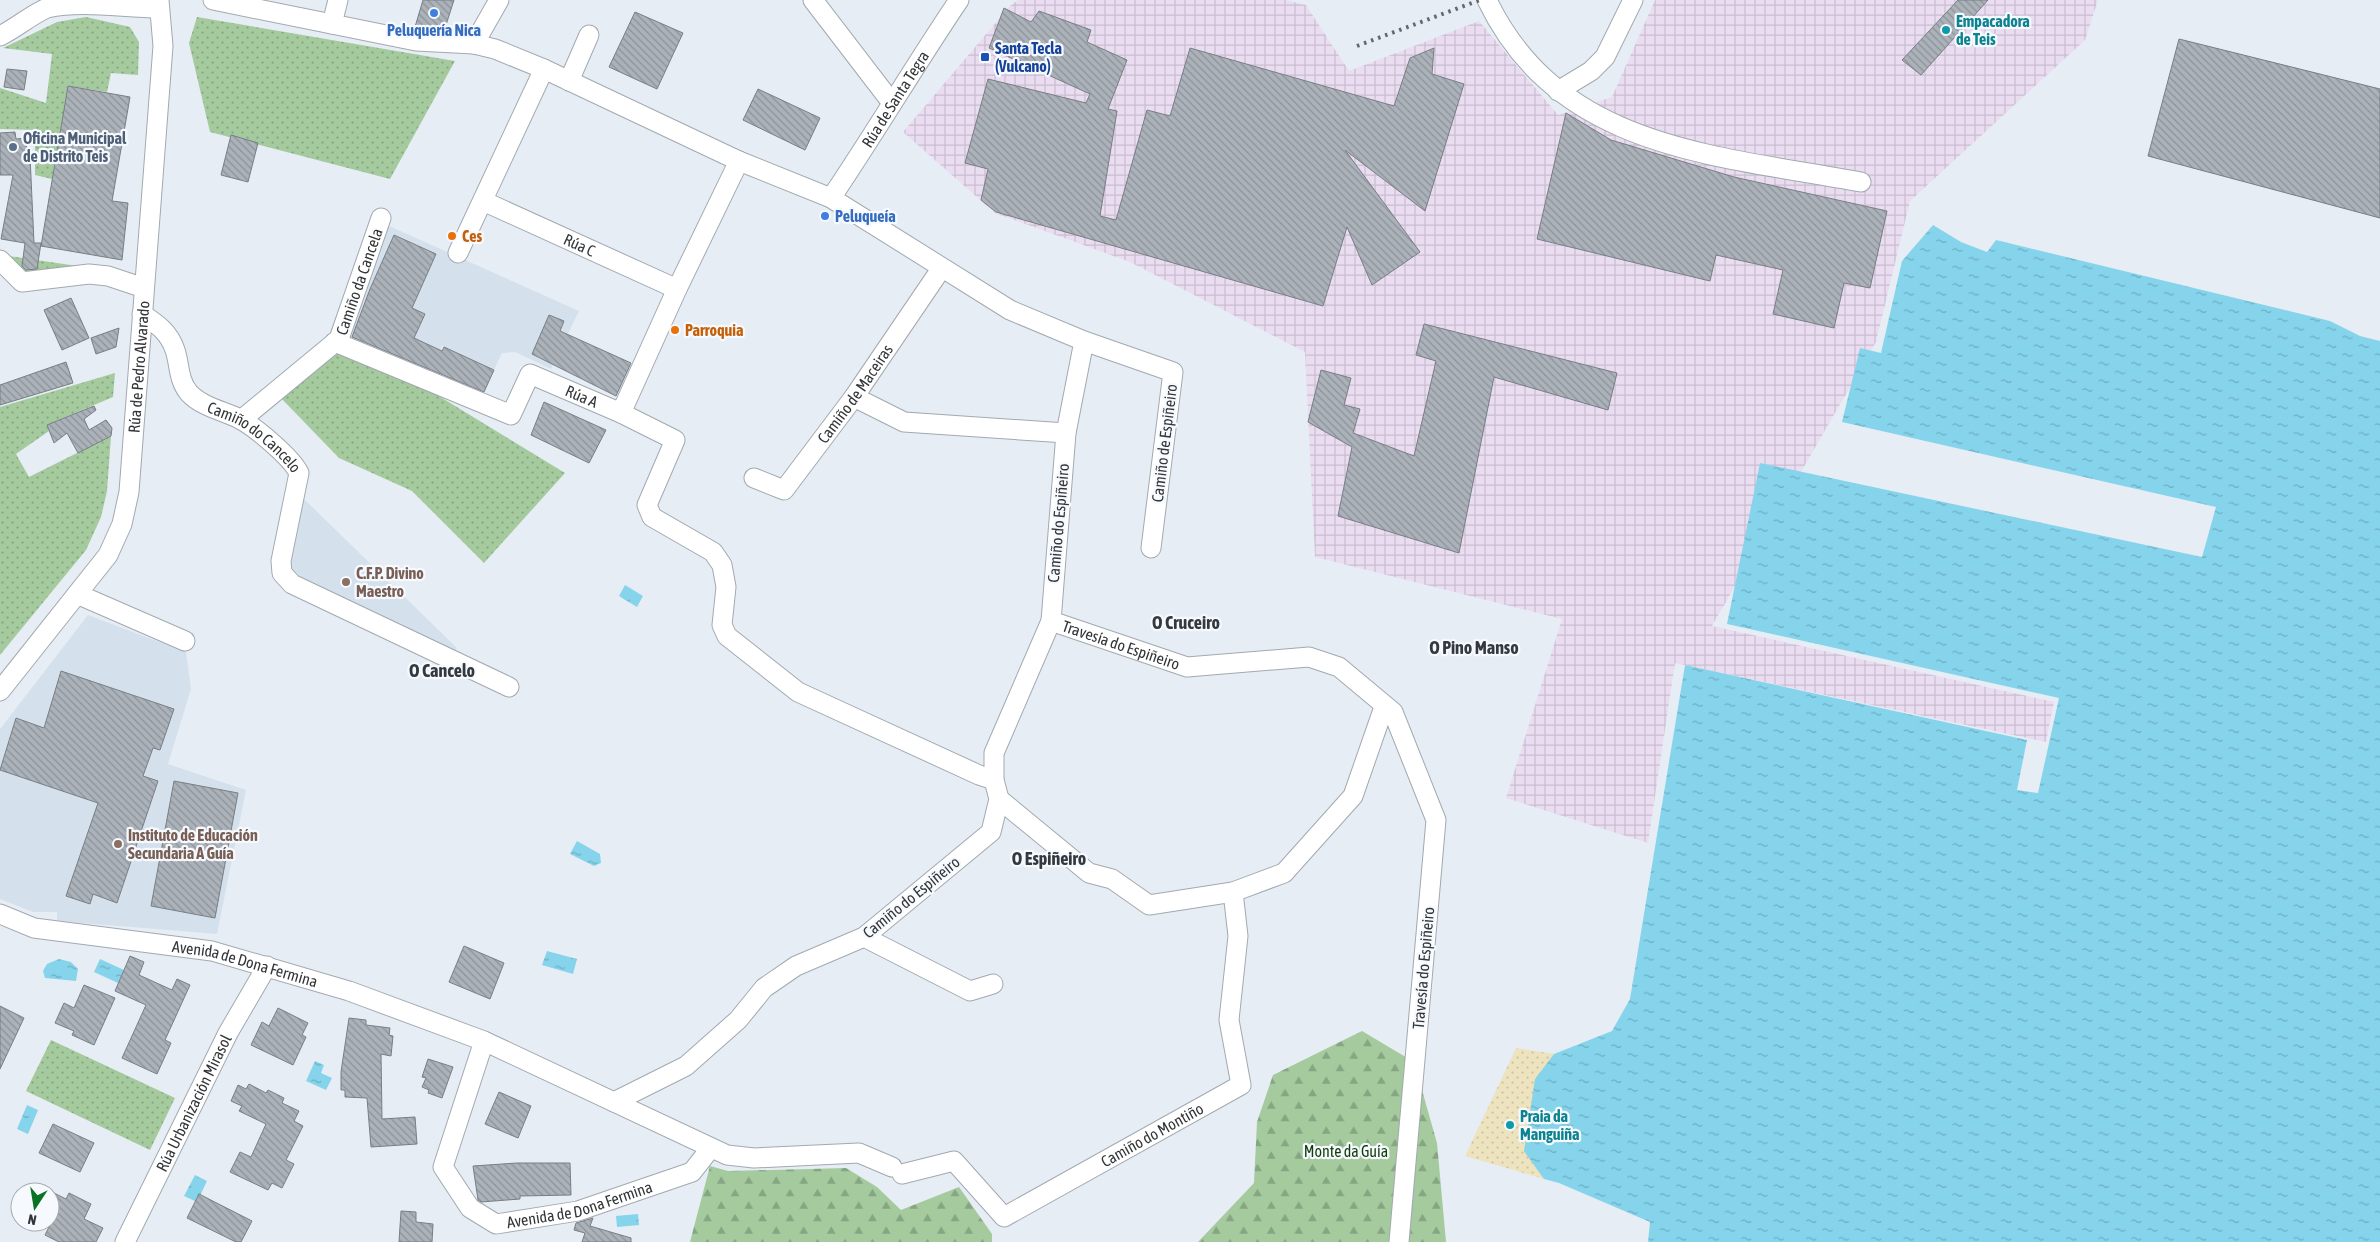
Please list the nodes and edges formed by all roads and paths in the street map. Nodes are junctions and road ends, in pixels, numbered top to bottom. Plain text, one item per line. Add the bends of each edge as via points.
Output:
1 (213, 0) edge
2 (338, 0) edge
3 (813, 0) edge
4 (959, 0) edge
5 (1487, 0) edge
6 (1634, 0) edge
7 (497, 1) edge
8 (159, 4) edge
9 (332, 24) junction
10 (589, 35) dead end
11 (0, 36) edge
12 (474, 44) junction
13 (544, 69) junction
14 (569, 81) junction
15 (1558, 90) junction
16 (892, 103) junction
17 (739, 161) junction
18 (1861, 182) dead end
19 (831, 198) junction
20 (483, 200) junction
21 (381, 218) dead end
22 (458, 253) dead end
23 (0, 260) edge
24 (941, 269) junction
25 (144, 288) junction
26 (677, 289) junction
27 (142, 314) junction
28 (1084, 341) junction
29 (335, 342) junction
30 (854, 397) junction
31 (621, 414) junction
32 (241, 420) junction
33 (1066, 433) junction
34 (754, 478) dead end
35 (1151, 548) dead end
36 (77, 594) junction
37 (1051, 621) junction
38 (185, 641) dead end
39 (508, 687) dead end
40 (0, 692) edge
41 (1384, 707) junction
42 (994, 780) junction
43 (999, 799) junction
44 (1233, 892) junction
45 (0, 914) edge
46 (864, 937) junction
47 (267, 966) junction
48 (993, 984) dead end
49 (484, 1041) junction
50 (614, 1102) junction
51 (710, 1149) junction
52 (897, 1171) joint
53 (126, 1242) edge
54 (1399, 1242) edge

1 - 9 street
2 - 9 street
3 - 16 street
4 - 16 street, Rúa de Santa Tegra
5 - 15 street via 1521,56
6 - 15 street via 1605,57 1591,71
7 - 12 street
8 - 11 street via 64,3 46,9
8 - 25 street, Rúa de Pedro Alvarado via 163,46
9 - 12 street via 416,41
10 - 14 street
12 - 13 street
13 - 14 street
13 - 20 street
14 - 17 street
15 - 18 street via 1598,117 1676,148
16 - 19 street, Rúa de Santa Tegra
17 - 19 street
17 - 26 street
19 - 24 street
20 - 22 street
20 - 26 street, Rúa C
21 - 29 street, Camiño da Cancela via 351,307
23 - 25 street via 22,282 88,274 108,276
24 - 28 street via 1010,310
24 - 30 street, Camiño de Maceiras
25 - 27 street, Rúa de Pedro Alvarado
26 - 31 street
27 - 32 street, Camiño do Cancelo via 168,336 175,350 182,383 191,394
27 - 36 street, Rúa de Pedro Alvarado via 128,492 122,524 108,555
28 - 33 street, Camiño do Espiñeiro
28 - 35 street, Camiño de Espiñeiro via 1174,372
29 - 31 street, Rúa A via 511,416 530,374
29 - 32 street, Camiño da Cancela
30 - 33 street via 904,422
30 - 34 street, Camiño de Maceiras via 784,490
31 - 42 street, Rúa A via 675,440 647,505 652,517 713,552 722,565 726,586 722,625 727,636 798,692
32 - 39 street, Camiño do Cancelo via 293,462 300,473 281,561 282,573 292,584
33 - 37 street, Camiño do Espiñeiro
36 - 38 street
36 - 40 street, Rúa de Pedro Alvarado
37 - 41 street, Travesía do Espiñeiro via 1187,667 1309,657 1339,666
37 - 42 street, Camiño do Espiñeiro via 994,753
41 - 44 street via 1353,796 1284,873
41 - 54 street, Travesía do Espiñeiro via 1393,712 1436,820
42 - 43 street, Camiño do Espiñeiro
43 - 44 street via 1089,873 1112,879 1149,905
43 - 46 street, Camiño do Espiñeiro via 991,832
44 - 52 street, Camiño do Montiño via 1238,936 1229,1020 1241,1085 1004,1217 954,1161
45 - 47 street, Avenida de Dona Fermina via 34,928 212,951
46 - 48 street via 970,992
46 - 50 street, Camiño do Espiñeiro via 796,966 764,988 738,1020 686,1066
47 - 49 street, Avenida de Dona Fermina via 349,991
47 - 53 street, Rúa Urbanización Mirasol via 228,1033
49 - 50 street, Avenida de Dona Fermina
49 - 51 street, Avenida de Dona Fermina via 443,1167 470,1208 496,1224 578,1210 692,1172
50 - 51 street, Avenida de Dona Fermina
51 - 52 street, Avenida de Dona Fermina via 727,1156 754,1158 860,1153

